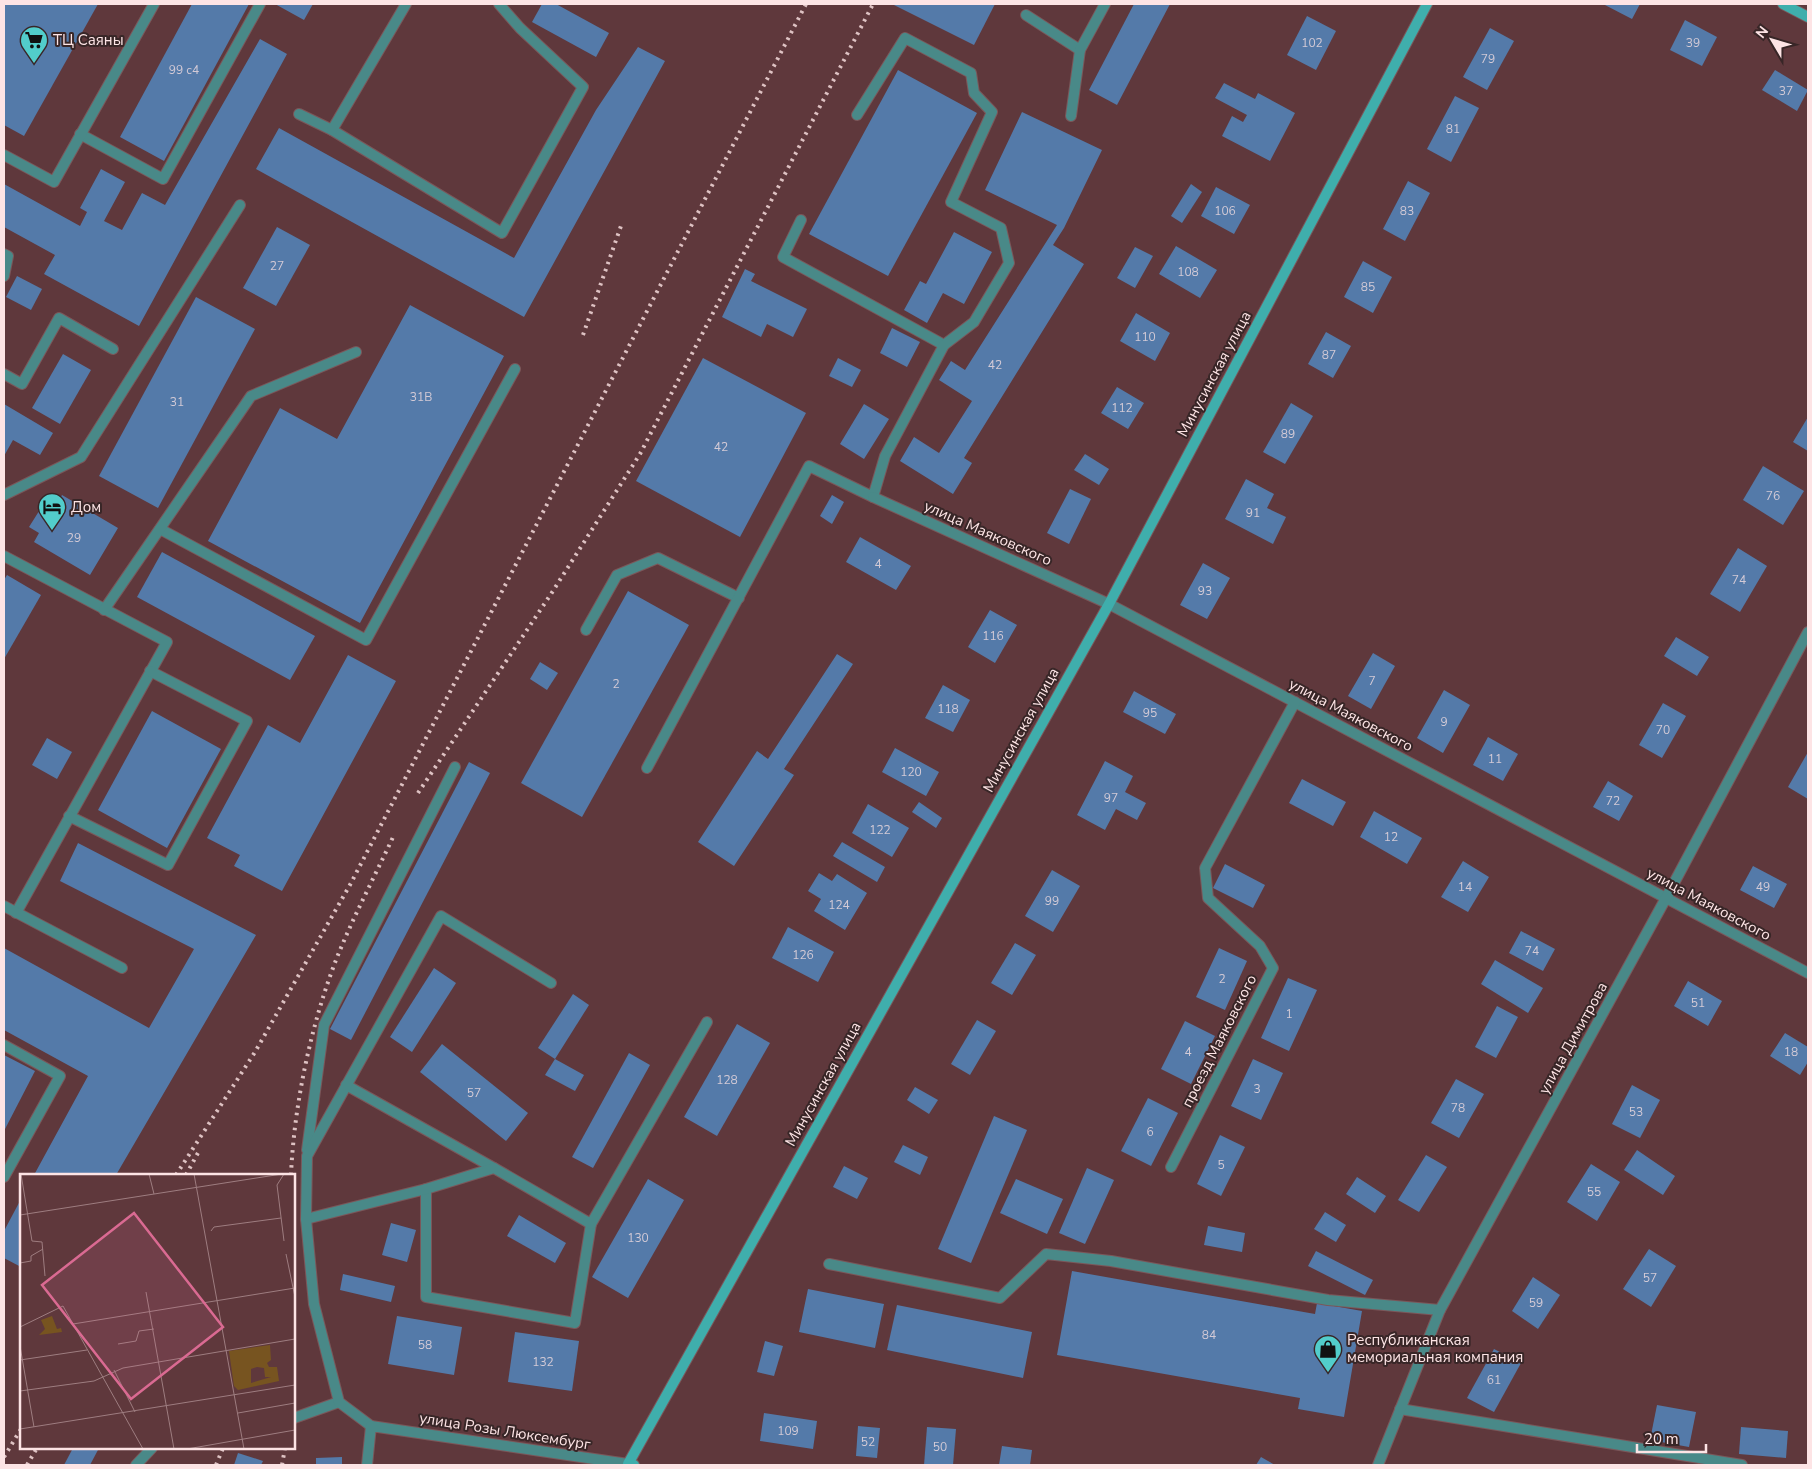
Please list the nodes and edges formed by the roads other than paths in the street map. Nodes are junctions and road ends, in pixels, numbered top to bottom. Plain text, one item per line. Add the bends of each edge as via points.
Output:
1 (154, 4) edge
2 (260, 4) edge
3 (406, 4) edge
4 (499, 4) edge
5 (1105, 4) edge
6 (1427, 4) edge
7 (1784, 4) edge
8 (1026, 16) dead end
9 (1808, 17) edge
10 (1080, 50) junction
11 (299, 114) dead end
12 (857, 115) dead end
13 (1071, 116) dead end
14 (332, 130) junction
15 (80, 134) junction
16 (4, 155) edge
17 (240, 205) dead end
18 (801, 220) dead end
19 (4, 254) edge
20 (4, 276) edge
21 (944, 345) junction
22 (113, 349) dead end
23 (356, 352) dead end
24 (515, 369) dead end
25 (4, 374) edge
26 (4, 495) edge
27 (873, 497) junction
28 (160, 529) junction
29 (4, 556) edge
30 (738, 598) junction
31 (1109, 604) junction
32 (104, 610) junction
33 (586, 630) dead end
34 (1808, 632) edge
35 (150, 671) junction
36 (1295, 702) junction
37 (455, 767) dead end
38 (647, 768) dead end
39 (70, 816) junction
40 (1666, 898) junction
41 (4, 906) edge
42 (16, 913) junction
43 (122, 968) dead end
44 (1808, 973) edge
45 (551, 983) dead end
46 (707, 1022) dead end
47 (4, 1045) edge
48 (346, 1086) junction
49 (307, 1156) junction
50 (1171, 1167) dead end
51 (494, 1168) junction
52 (4, 1177) edge
53 (426, 1189) junction
54 (306, 1219) junction
55 (591, 1224) junction
56 (829, 1264) dead end
57 (1440, 1310) junction
58 (339, 1402) junction
59 (1400, 1410) junction
60 (295, 1418) edge
61 (371, 1426) junction
62 (151, 1449) edge
63 (136, 1465) edge
64 (367, 1465) edge
65 (631, 1465) edge
66 (1378, 1465) edge
67 (1742, 1465) edge

1 - 15 street
2 - 15 street via 163,179
3 - 14 street
4 - 14 street via 583,87 502,233
5 - 10 street
6 - 31 street, Минусинская улица
7 - 9 street
8 - 10 street
10 - 13 street
11 - 14 street
12 - 21 street via 905,38 971,73 974,93 992,112 951,202 1001,228 1009,263 974,322
15 - 16 street via 54,182
17 - 26 street via 81,457
18 - 21 street via 783,257
19 - 20 street via 8,256
21 - 27 street via 884,456
22 - 25 street via 59,318 22,384
23 - 28 street via 251,396
24 - 28 street via 366,640
27 - 30 street, улица Маяковского via 809,466
27 - 31 street, улица Маяковского
28 - 32 street
29 - 32 street
30 - 33 street via 658,558 617,574
30 - 38 street
31 - 36 street, улица Маяковского
31 - 65 street, Минусинская улица
32 - 35 street via 167,642
34 - 40 street, улица Димитрова
35 - 39 street
35 - 39 street via 247,721 173,857 168,865
36 - 40 street, улица Маяковского
36 - 50 street, проезд Маяковского via 1205,868 1208,898 1260,946 1273,968
37 - 49 street via 324,1025
39 - 42 street
40 - 44 street, улица Маяковского
40 - 57 street, улица Димитрова
41 - 42 street
42 - 43 street
45 - 48 street via 441,916
46 - 55 street
47 - 52 street via 60,1076
48 - 49 street
48 - 51 street
49 - 54 street
51 - 53 street
51 - 55 street
53 - 54 street
53 - 55 street via 426,1297 575,1322
54 - 58 street via 314,1304
56 - 57 street via 1000,1298 1046,1254 1111,1261 1328,1300
57 - 59 street, улица Димитрова
58 - 60 street
58 - 61 street
59 - 66 street, улица Димитрова
59 - 67 street
61 - 64 street
61 - 65 street, улица Розы Люксембург
62 - 63 street

